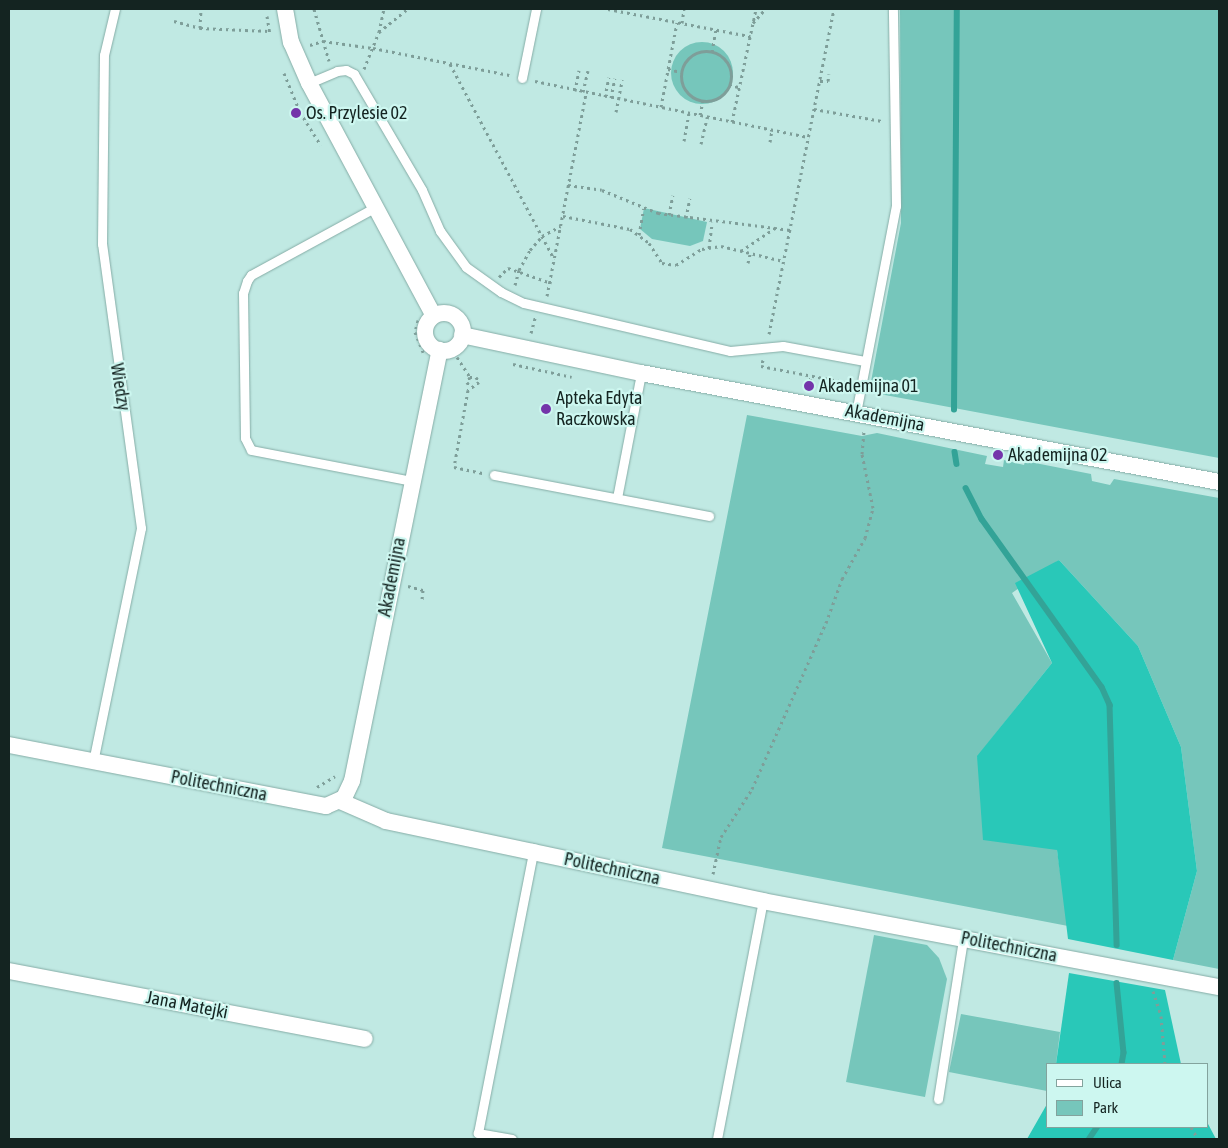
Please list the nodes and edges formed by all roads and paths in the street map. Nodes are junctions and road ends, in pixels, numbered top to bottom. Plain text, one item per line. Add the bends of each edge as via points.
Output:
1 (115, 9) edge
2 (201, 9) edge
3 (267, 9) edge
4 (285, 9) edge
5 (384, 9) edge
6 (407, 9) edge
7 (536, 9) edge
8 (608, 9) edge
9 (684, 9) edge
10 (756, 9) edge
11 (765, 9) edge
12 (834, 9) edge
13 (893, 9) edge
14 (174, 21) dead end
15 (677, 22) junction
16 (682, 23) junction
17 (753, 24) junction
18 (200, 28) junction
19 (716, 29) junction
20 (269, 31) junction
21 (379, 32) junction
22 (750, 36) junction
23 (272, 38) dead end
24 (373, 48) junction
25 (712, 52) junction
26 (296, 54) junction
27 (450, 63) junction
28 (282, 66) dead end
29 (668, 69) junction
30 (579, 70) dead end
31 (588, 71) dead end
32 (681, 72) junction
33 (829, 74) dead end
34 (609, 77) dead end
35 (522, 78) junction
36 (615, 78) dead end
37 (358, 79) junction
38 (622, 80) dead end
39 (820, 81) junction
40 (310, 83) junction
41 (729, 85) junction
42 (739, 87) junction
43 (575, 91) junction
44 (585, 93) junction
45 (605, 96) junction
46 (611, 98) junction
47 (617, 99) junction
48 (703, 101) junction
49 (661, 108) junction
50 (814, 109) junction
51 (616, 112) dead end
52 (689, 113) junction
53 (700, 115) junction
54 (707, 116) junction
55 (732, 122) junction
56 (895, 123) junction
57 (772, 130) junction
58 (808, 137) junction
59 (684, 141) dead end
60 (770, 142) dead end
61 (701, 144) dead end
62 (327, 151) dead end
63 (568, 185) junction
64 (673, 195) dead end
65 (690, 198) dead end
66 (374, 208) junction
67 (644, 208) junction
68 (670, 215) junction
69 (563, 216) junction
70 (686, 218) junction
71 (712, 222) junction
72 (561, 226) junction
73 (776, 228) junction
74 (790, 230) junction
75 (639, 235) junction
76 (542, 236) junction
77 (709, 248) junction
78 (740, 251) junction
79 (750, 254) junction
80 (555, 260) junction
81 (783, 261) junction
82 (748, 263) dead end
83 (512, 297) junction
84 (538, 306) junction
85 (418, 313) dead end
86 (434, 316) junction
87 (462, 335) junction
88 (530, 337) dead end
89 (768, 346) junction
90 (462, 353) dead end
91 (445, 356) junction
92 (456, 356) junction
93 (505, 358) dead end
94 (865, 361) junction
95 (641, 373) junction
96 (434, 375) junction
97 (575, 376) dead end
98 (470, 377) junction
99 (861, 385) junction
100 (470, 387) junction
101 (856, 413) junction
102 (864, 430) dead end
103 (494, 475) joint
104 (412, 480) junction
105 (1219, 482) edge
106 (617, 498) junction
107 (709, 516) dead end
108 (9, 745) edge
109 (93, 762) junction
110 (341, 768) dead end
111 (312, 787) dead end
112 (340, 801) junction
113 (532, 852) junction
114 (710, 890) junction
115 (763, 901) junction
116 (962, 939) junction
117 (9, 971) edge
118 (1144, 972) junction
119 (1219, 987) edge
120 (364, 1039) dead end
121 (1165, 1063) edge
122 (938, 1099) dead end
123 (1192, 1128) edge
124 (512, 1139) edge
125 (717, 1139) edge
126 (1198, 1139) edge

1 - 109 lane, Wiedzy via 104,55 102,256 141,528
2 - 18 path
3 - 20 path
4 - 26 street
5 - 21 path
6 - 21 path
7 - 35 lane
8 - 15 path
9 - 16 path
10 - 17 path
11 - 17 path
12 - 39 path
13 - 56 lane
14 - 18 path
15 - 16 path
15 - 29 path
16 - 19 path
17 - 22 path
18 - 20 path
19 - 22 path
19 - 25 path
20 - 23 path
21 - 24 path
22 - 42 path
24 - 26 path via 323,41
24 - 27 path
24 - 37 path
25 - 32 path via 696,53
25 - 41 path via 726,61 730,69
26 - 40 street
27 - 35 path
27 - 76 path
28 - 62 path via 300,112
29 - 32 path
29 - 49 path
30 - 43 path
31 - 44 path
32 - 48 path via 683,88 695,99
33 - 39 path via 828,82
34 - 45 path
35 - 43 path
36 - 46 path
37 - 40 lane via 346,70
37 - 83 lane via 422,190 440,231 478,278
38 - 47 path
39 - 50 path
40 - 66 street
41 - 42 path
41 - 48 path via 719,98
42 - 55 path
43 - 44 path
44 - 45 path
44 - 63 path
45 - 46 path
46 - 47 path
47 - 49 path
47 - 51 path
48 - 53 path
49 - 52 path
50 - 56 path
50 - 58 path
52 - 53 path
52 - 59 path
53 - 54 path
54 - 55 path
54 - 61 path
55 - 57 path
56 - 94 lane via 896,206
57 - 58 path
57 - 60 path
58 - 74 path
63 - 67 path via 602,190
63 - 69 path
64 - 68 path
65 - 70 path
66 - 86 street
66 - 104 lane via 251,274 247,281 242,293 245,438 251,450
67 - 68 path
67 - 75 path
68 - 70 path
69 - 72 path
69 - 75 path via 630,229
70 - 71 path
71 - 73 path via 754,223
71 - 77 path
72 - 76 path
72 - 80 path
73 - 74 path
73 - 78 path
74 - 81 path
75 - 77 path via 649,243 662,263 676,264
76 - 80 path
76 - 83 path via 519,270
77 - 78 path via 721,246
78 - 79 path
79 - 81 path
79 - 82 path
80 - 84 path via 546,300
81 - 89 path
83 - 84 lane
84 - 88 path
84 - 89 lane via 730,351 747,352
85 - 96 path via 415,332 425,360 422,373
86 - 87 street via 446,314 455,318 461,325
86 - 91 street via 428,322 425,334 430,345
87 - 91 street via 455,348
87 - 95 street, Akademijna
89 - 94 lane
89 - 99 path via 761,366
90 - 92 path
91 - 92 path
91 - 96 street, Akademijna
92 - 98 path
93 - 97 path via 517,368 568,378
94 - 99 lane
95 - 101 street, Akademijna
95 - 106 lane
96 - 104 street, Akademijna
98 - 100 path via 467,382
98 - 100 path via 476,377 479,382
99 - 101 lane
100 - 103 path via 454,467
101 - 105 street, Akademijna
102 - 114 path via 862,454 873,508 865,538 842,579 826,623 752,790 721,837
103 - 106 lane
104 - 112 street, Akademijna via 352,781 348,793
106 - 107 lane
108 - 109 street, Politechniczna
109 - 112 street, Politechniczna via 326,806
110 - 111 path via 329,780
112 - 113 street, Politechniczna via 386,821
113 - 114 street, Politechniczna
113 - 124 lane via 478,1133
114 - 115 street, Politechniczna
115 - 116 street, Politechniczna
115 - 125 lane
116 - 118 street, Politechniczna
116 - 122 lane
117 - 120 street, Jana Matejki
118 - 119 street, Politechniczna
118 - 121 path via 1161,1016
123 - 126 path

